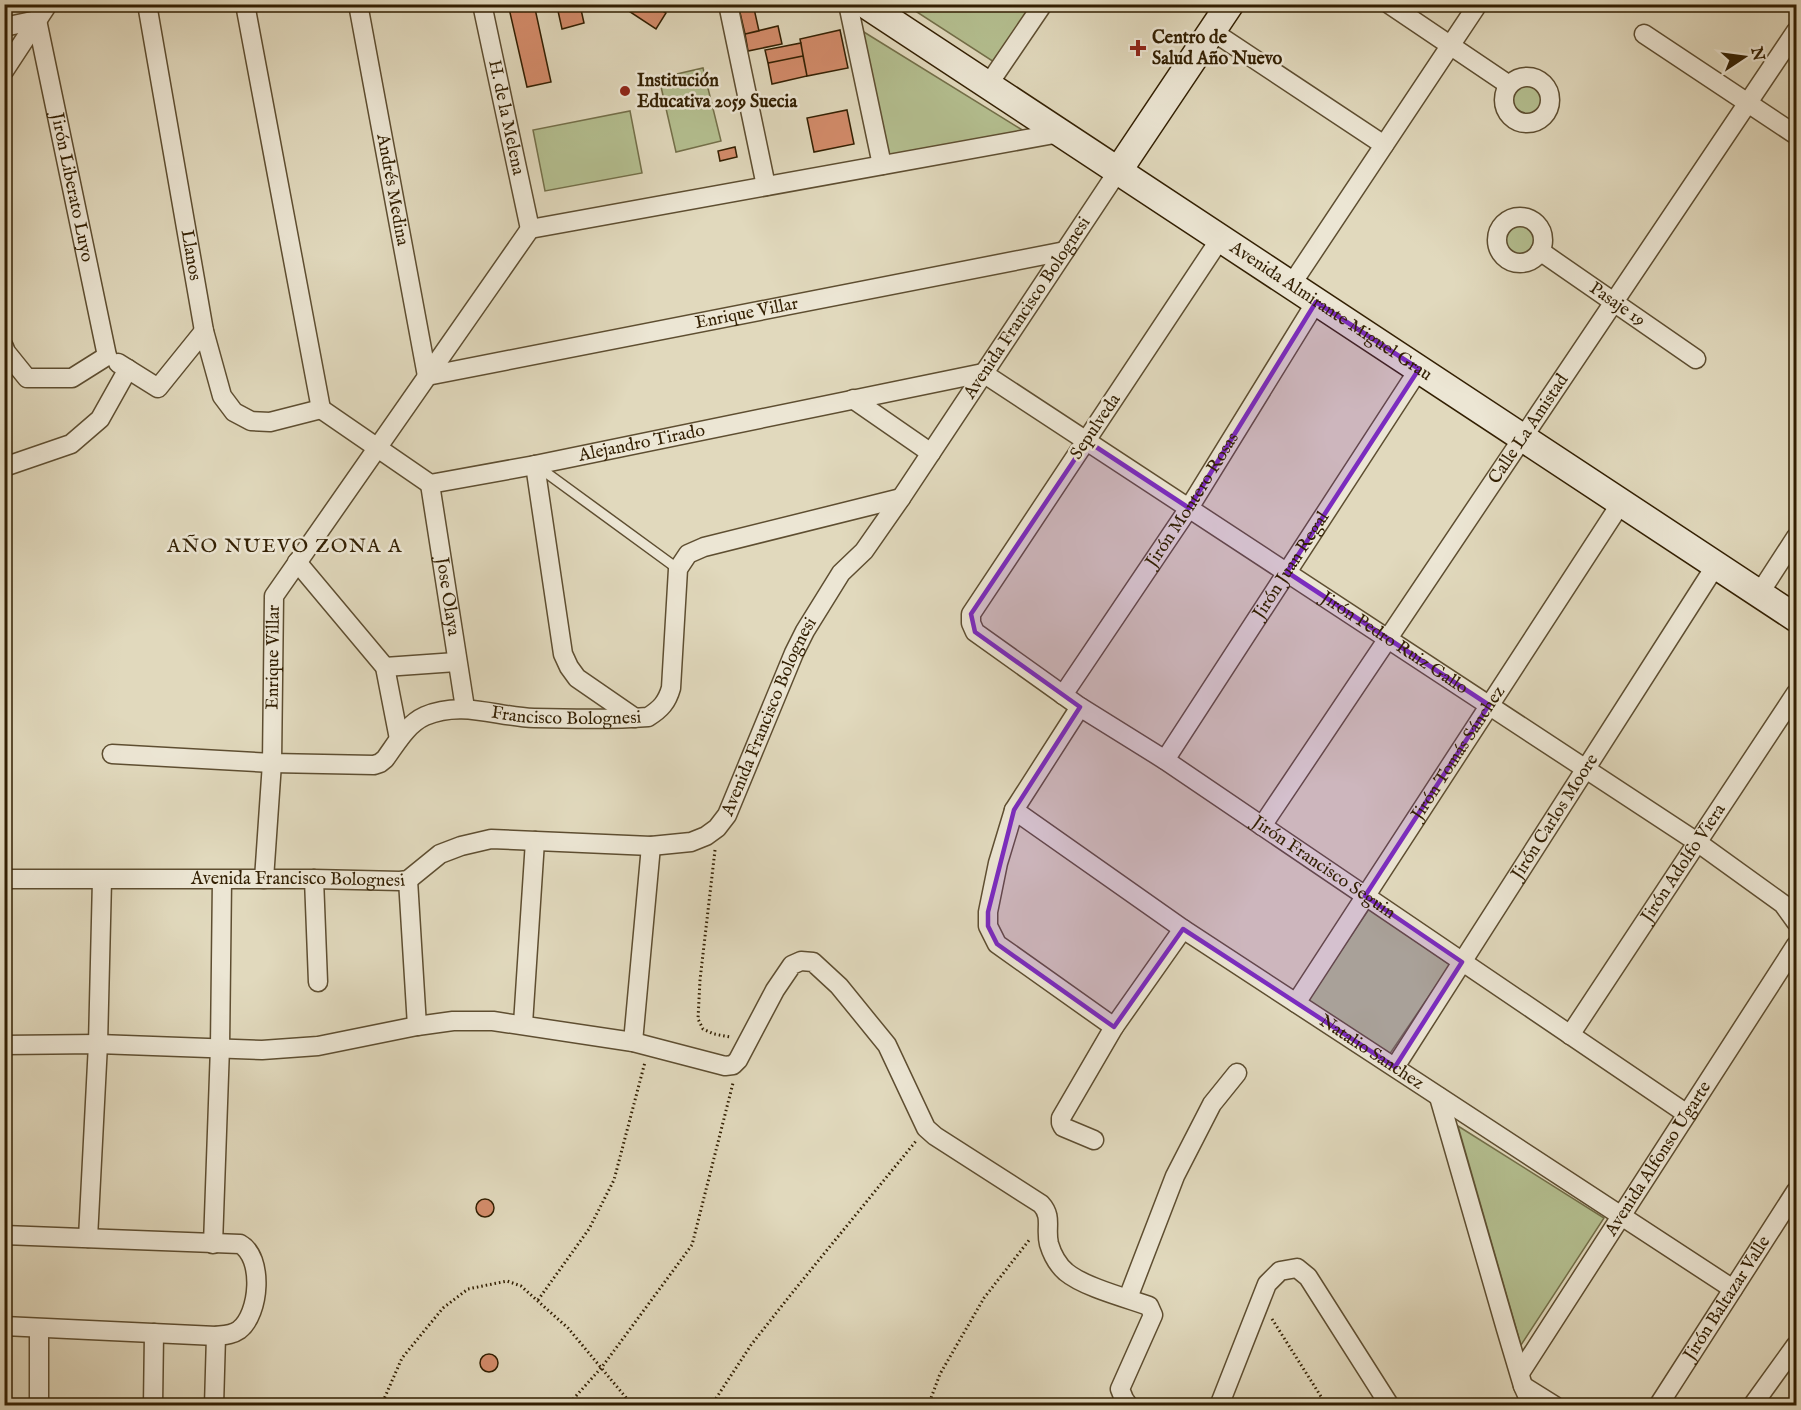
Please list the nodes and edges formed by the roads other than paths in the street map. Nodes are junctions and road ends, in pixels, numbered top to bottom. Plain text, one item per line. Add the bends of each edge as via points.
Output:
1 (48, 4) edge
2 (147, 4) edge
3 (245, 4) edge
4 (358, 4) edge
5 (482, 4) edge
6 (728, 4) edge
7 (848, 4) edge
8 (865, 4) edge
9 (1042, 4) edge
10 (1230, 4) edge
11 (1389, 4) edge
12 (1478, 4) edge
13 (37, 20) junction
14 (4, 27) edge
15 (1212, 31) junction
16 (1797, 32) edge
17 (1644, 34) dead end
18 (1451, 46) junction
19 (6, 64) edge
20 (1509, 85) dead end
21 (988, 86) junction
22 (1749, 103) junction
23 (1060, 133) junction
24 (1797, 135) edge
25 (1384, 146) junction
26 (882, 165) junction
27 (1118, 171) junction
28 (766, 186) junction
29 (530, 228) junction
30 (1220, 239) junction
31 (1065, 251) junction
32 (1539, 251) dead end
33 (1291, 285) junction
34 (1316, 302) junction
35 (1614, 302) junction
36 (204, 331) junction
37 (4, 347) edge
38 (107, 356) junction
39 (1696, 359) dead end
40 (128, 369) junction
41 (1419, 369) junction
42 (983, 373) junction
43 (427, 376) junction
44 (854, 399) junction
45 (321, 409) junction
46 (1523, 438) junction
47 (1087, 441) junction
48 (377, 448) junction
49 (931, 453) junction
50 (535, 465) junction
51 (4, 467) edge
52 (430, 484) junction
53 (901, 498) junction
54 (1621, 503) junction
55 (1189, 508) junction
56 (1797, 537) edge
57 (297, 562) junction
58 (1716, 565) junction
59 (678, 569) junction
60 (1287, 572) junction
61 (1759, 594) junction
62 (971, 614) joint
63 (1797, 618) edge
64 (1388, 639) junction
65 (456, 662) junction
66 (385, 667) junction
67 (1797, 693) edge
68 (1063, 695) junction
69 (1489, 705) junction
70 (1080, 707) junction
71 (465, 708) junction
72 (635, 718) junction
73 (399, 739) junction
74 (112, 754) dead end
75 (1165, 760) junction
76 (272, 763) junction
77 (1586, 769) junction
78 (1014, 810) junction
79 (1262, 826) junction
80 (535, 841) junction
81 (1697, 842) junction
82 (651, 846) junction
83 (4, 879) edge
84 (264, 879) junction
85 (314, 879) junction
86 (102, 880) junction
87 (222, 880) junction
88 (408, 880) junction
89 (1365, 896) junction
90 (1797, 922) edge
91 (1183, 929) junction
92 (1797, 945) edge
93 (1462, 962) junction
94 (318, 982) dead end
95 (1296, 1003) junction
96 (523, 1024) junction
97 (417, 1026) junction
98 (1114, 1027) junction
99 (1570, 1035) junction
100 (98, 1044) junction
101 (641, 1044) junction
102 (4, 1045) edge
103 (220, 1047) junction
104 (1395, 1067) junction
105 (1237, 1073) dead end
106 (1439, 1096) junction
107 (1687, 1114) junction
108 (1094, 1140) dead end
109 (1797, 1191) edge
110 (1621, 1216) junction
111 (4, 1235) edge
112 (88, 1238) junction
113 (213, 1244) junction
114 (1733, 1289) junction
115 (1128, 1298) junction
116 (4, 1326) edge
117 (39, 1329) junction
118 (154, 1333) junction
119 (216, 1336) junction
120 (1797, 1345) edge
121 (1522, 1379) junction
122 (39, 1406) edge
123 (153, 1406) edge
124 (214, 1406) edge
125 (1129, 1406) edge
126 (1219, 1406) edge
127 (1389, 1406) edge
128 (1532, 1406) edge
129 (1555, 1406) edge
130 (1658, 1406) edge
131 (1752, 1406) edge

1 - 13 street
2 - 36 street, Llanos
3 - 45 street
4 - 43 street, Andrés Medina
5 - 29 street, H. de la Melena
6 - 28 street
7 - 26 street
8 - 21 street, Avenida Almirante Miguel Grau
9 - 21 street
10 - 15 street, Avenida Francisco Bolognesi
11 - 18 street
12 - 18 street
13 - 14 street
13 - 19 street
13 - 38 street, Jirón Liberato Luyo
15 - 25 street
15 - 27 street, Avenida Francisco Bolognesi
16 - 22 street, Calle La Amistad
17 - 22 street
18 - 20 street
18 - 25 street
21 - 23 street, Avenida Almirante Miguel Grau
22 - 24 street
22 - 35 street, Calle La Amistad
23 - 26 street
23 - 27 street, Avenida Almirante Miguel Grau
25 - 33 street
26 - 28 street
27 - 30 street, Avenida Almirante Miguel Grau
27 - 31 street, Avenida Francisco Bolognesi
28 - 29 street
29 - 43 street, Enrique Villar
30 - 33 street, Avenida Almirante Miguel Grau
30 - 47 street, Sepulveda
31 - 42 street, Avenida Francisco Bolognesi
31 - 43 street, Enrique Villar
32 - 35 street, Pasaje 19
33 - 34 street, Avenida Almirante Miguel Grau
34 - 41 street, Avenida Almirante Miguel Grau
34 - 55 street, Jirón Montero Rosas
35 - 39 street, Pasaje 19
35 - 46 street, Calle La Amistad
36 - 40 street via 160,387
36 - 45 street, Llanos via 222,396 234,412 251,421 270,422
37 - 38 street via 27,378 72,378
38 - 40 street
40 - 51 street via 100,419 70,444
41 - 46 street, Avenida Almirante Miguel Grau
41 - 60 street, Jirón Juan Regal
42 - 44 street, Alejandro Tirado
42 - 47 street, Jirón Pedro Ruiz Gallo
42 - 49 street, Avenida Francisco Bolognesi
43 - 48 street, Enrique Villar
44 - 49 street
44 - 50 street, Alejandro Tirado
45 - 48 street
46 - 54 street, Avenida Almirante Miguel Grau
46 - 64 street, Calle La Amistad
47 - 55 street, Jirón Pedro Ruiz Gallo
47 - 62 street, Sepulveda
48 - 52 street
48 - 57 street, Enrique Villar
49 - 53 street, Avenida Francisco Bolognesi
50 - 52 street, Alejandro Tirado
50 - 59 lane
50 - 72 street via 563,654 577,678
52 - 65 street, Jose Olaya
53 - 59 street via 704,547 688,554
53 - 82 street, Avenida Francisco Bolognesi via 864,551 841,573 805,632 717,828 691,842
54 - 58 street, Avenida Almirante Miguel Grau
54 - 69 street, Jirón Tomás Sánchez
55 - 60 street, Jirón Pedro Ruiz Gallo
55 - 68 street, Jirón Montero Rosas
56 - 61 street
57 - 66 street
57 - 76 street, Enrique Villar via 274,596
58 - 61 street, Avenida Almirante Miguel Grau
58 - 77 street, Jirón Carlos Moore
59 - 72 street, Francisco Bolognesi via 668,700 648,717
60 - 64 street, Jirón Pedro Ruiz Gallo
60 - 75 street, Jirón Juan Regal
61 - 63 street, Avenida Almirante Miguel Grau
62 - 68 street, Jirón Francisco Seguin via 975,632
64 - 69 street, Jirón Pedro Ruiz Gallo
64 - 79 street, Calle La Amistad
65 - 66 street
65 - 71 street, Jose Olaya
66 - 73 street
67 - 81 street, Jirón Adolfo Viera
68 - 70 street, Jirón Francisco Seguin
69 - 77 street, Jirón Pedro Ruiz Gallo
69 - 89 street, Jirón Tomás Sánchez
70 - 75 street, Jirón Francisco Seguin
70 - 78 street
71 - 72 street, Francisco Bolognesi via 531,718
71 - 73 street, Francisco Bolognesi via 425,716
73 - 76 street, Francisco Bolognesi via 385,759 374,765
74 - 76 street, Francisco Bolognesi
75 - 79 street, Jirón Francisco Seguin
76 - 84 street, Enrique Villar
77 - 81 street, Jirón Pedro Ruiz Gallo
77 - 93 street, Jirón Carlos Moore
78 - 91 street, Natalio Sanchez
78 - 98 street via 988,912 992,936 997,944
79 - 89 street, Jirón Francisco Seguin
80 - 82 street, Avenida Francisco Bolognesi
80 - 88 street, Avenida Francisco Bolognesi via 491,839 461,846 440,854
80 - 96 street
81 - 90 street, Jirón Pedro Ruiz Gallo via 1783,904
81 - 99 street, Jirón Adolfo Viera
82 - 101 street
83 - 86 street, Avenida Francisco Bolognesi
84 - 85 street, Avenida Francisco Bolognesi
84 - 87 street, Avenida Francisco Bolognesi
85 - 88 street, Avenida Francisco Bolognesi
85 - 94 street
86 - 87 street, Avenida Francisco Bolognesi
86 - 100 street
87 - 103 street
88 - 97 street
89 - 93 street, Jirón Francisco Seguin
89 - 95 street, Jirón Tomás Sánchez
91 - 95 street, Natalio Sanchez
91 - 98 street
92 - 107 street, Avenida Alfonso Ugarte
93 - 99 street, Jirón Francisco Seguin
93 - 104 street, Jirón Carlos Moore
95 - 104 street, Natalio Sanchez
96 - 97 street via 453,1021
96 - 101 street
97 - 103 street via 318,1046 262,1050
98 - 108 street via 1060,1123
99 - 107 street, Jirón Francisco Seguin
100 - 102 street
100 - 103 street
100 - 112 street
101 - 115 street via 717,1065 733,1065 792,966 813,962 839,986 887,1045 926,1128 1047,1210 1047,1233 1053,1254 1066,1272
103 - 113 street
104 - 106 street, Natalio Sanchez
105 - 115 street via 1212,1104 1175,1176
106 - 110 street, Natalio Sanchez
106 - 121 street
107 - 110 street, Avenida Alfonso Ugarte
109 - 114 street, Jirón Baltazar Valle
110 - 114 street, Natalio Sanchez
110 - 121 street, Avenida Alfonso Ugarte
111 - 112 street
112 - 113 street
113 - 119 street via 240,1244 247,1248 254,1260 256,1280 246,1323 231,1334
114 - 130 street, Jirón Baltazar Valle
115 - 125 street via 1149,1306 1153,1315 1120,1389
116 - 117 street
117 - 118 street
117 - 122 street
118 - 119 street
118 - 123 street
119 - 124 street
120 - 131 street
121 - 128 street
121 - 129 street
126 - 127 street via 1267,1284 1280,1272 1297,1268 1308,1277

